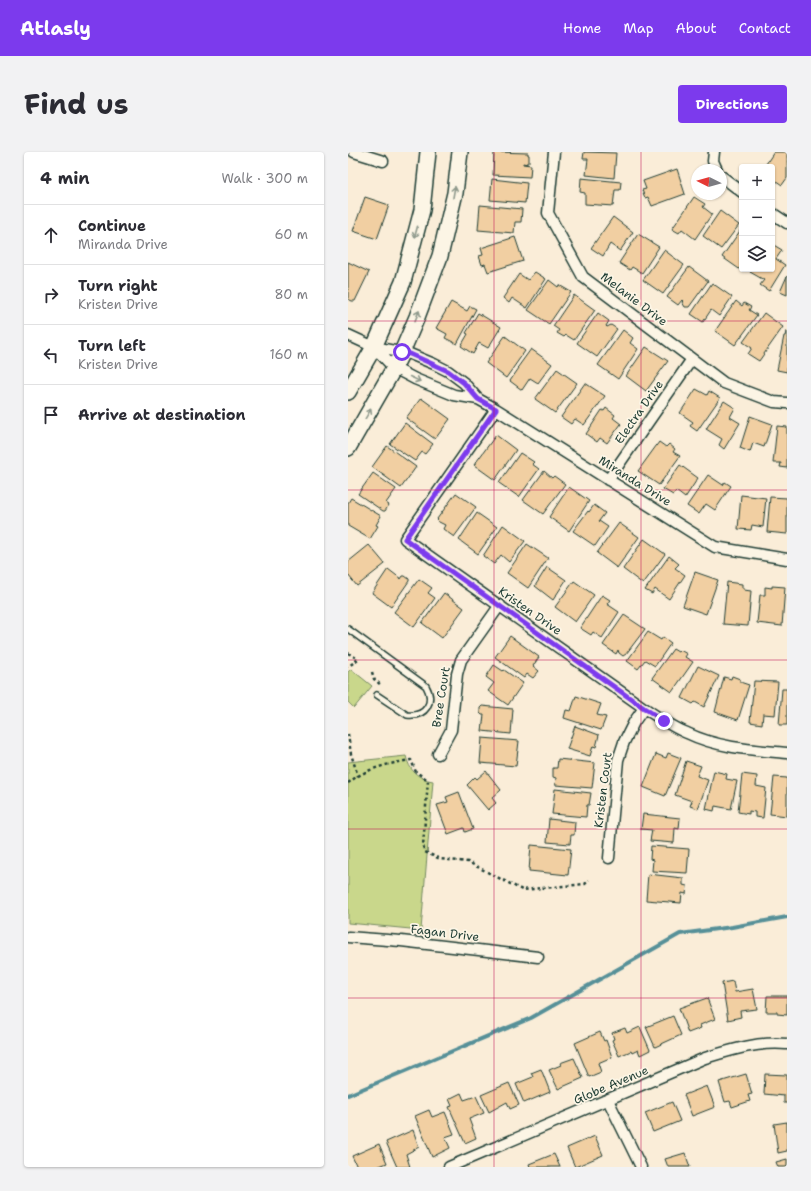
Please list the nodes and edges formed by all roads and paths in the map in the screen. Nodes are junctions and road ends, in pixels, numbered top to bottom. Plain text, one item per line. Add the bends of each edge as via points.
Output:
1 (354, 152) edge
2 (428, 152) edge
3 (460, 152) edge
4 (554, 152) edge
5 (714, 152) edge
6 (383, 160) dead end
7 (714, 164) edge
8 (727, 181) edge
9 (739, 190) edge
10 (775, 215) edge
11 (787, 223) edge
12 (348, 335) edge
13 (374, 347) junction
14 (402, 352) junction
15 (692, 359) junction
16 (394, 368) junction
17 (348, 392) edge
18 (478, 399) junction
19 (787, 403) edge
20 (496, 409) junction
21 (348, 448) edge
22 (608, 480) junction
23 (787, 559) edge
24 (500, 605) junction
25 (348, 629) edge
26 (348, 653) edge
27 (348, 667) edge
28 (372, 672) dead end
29 (382, 686) dead end
30 (377, 695) dead end
31 (644, 708) junction
32 (348, 734) edge
33 (787, 753) edge
34 (438, 754) dead end
35 (358, 776) junction
36 (348, 783) edge
37 (609, 858) dead end
38 (589, 880) dead end
39 (348, 937) edge
40 (538, 957) dead end
41 (787, 1044) edge
42 (608, 1100) junction
43 (449, 1167) edge
44 (641, 1167) edge

1 - 6 street
2 -> 13 main road via 422,210 403,282
14 -> 3 main road via 440,256
4 - 15 street, Melanie Drive via 548,213 583,277
5 - 7 street
8 - 9 street
10 - 11 street
12 - 13 street, Miranda Drive
13 - 14 street, Miranda Drive
13 - 16 street, Miranda Drive
13 - 17 main road
14 - 16 main road
14 - 18 street, Miranda Drive via 448,371 464,383
15 - 19 street, Melanie Drive via 724,383 774,402
15 - 22 street, Electra Drive
16 -> 18 street, Miranda Drive via 454,395
21 -> 16 main road
18 - 20 street, Miranda Drive
20 - 22 street, Miranda Drive
20 - 24 street, Kristen Drive via 405,539
22 - 23 street, Miranda Drive via 714,547
24 - 31 street, Kristen Drive
24 - 34 street, Bree Court via 461,660 451,730
25 - 30 lane via 426,686 430,699 423,712 413,716 407,715
26 - 27 path via 358,659
28 - 29 path via 374,679
31 - 33 street, Kristen Drive via 687,733 712,742 737,749
31 - 37 street, Kristen Court via 634,722 618,760
32 - 35 path
35 - 36 path
35 - 38 path via 377,767 411,760 416,772 428,780 423,846 425,852 440,858 468,862 522,890 585,884
39 - 40 street, Fagan Drive
41 - 42 street, Globe Avenue via 766,1044 719,1053
42 - 43 street, Globe Avenue
42 - 44 street

